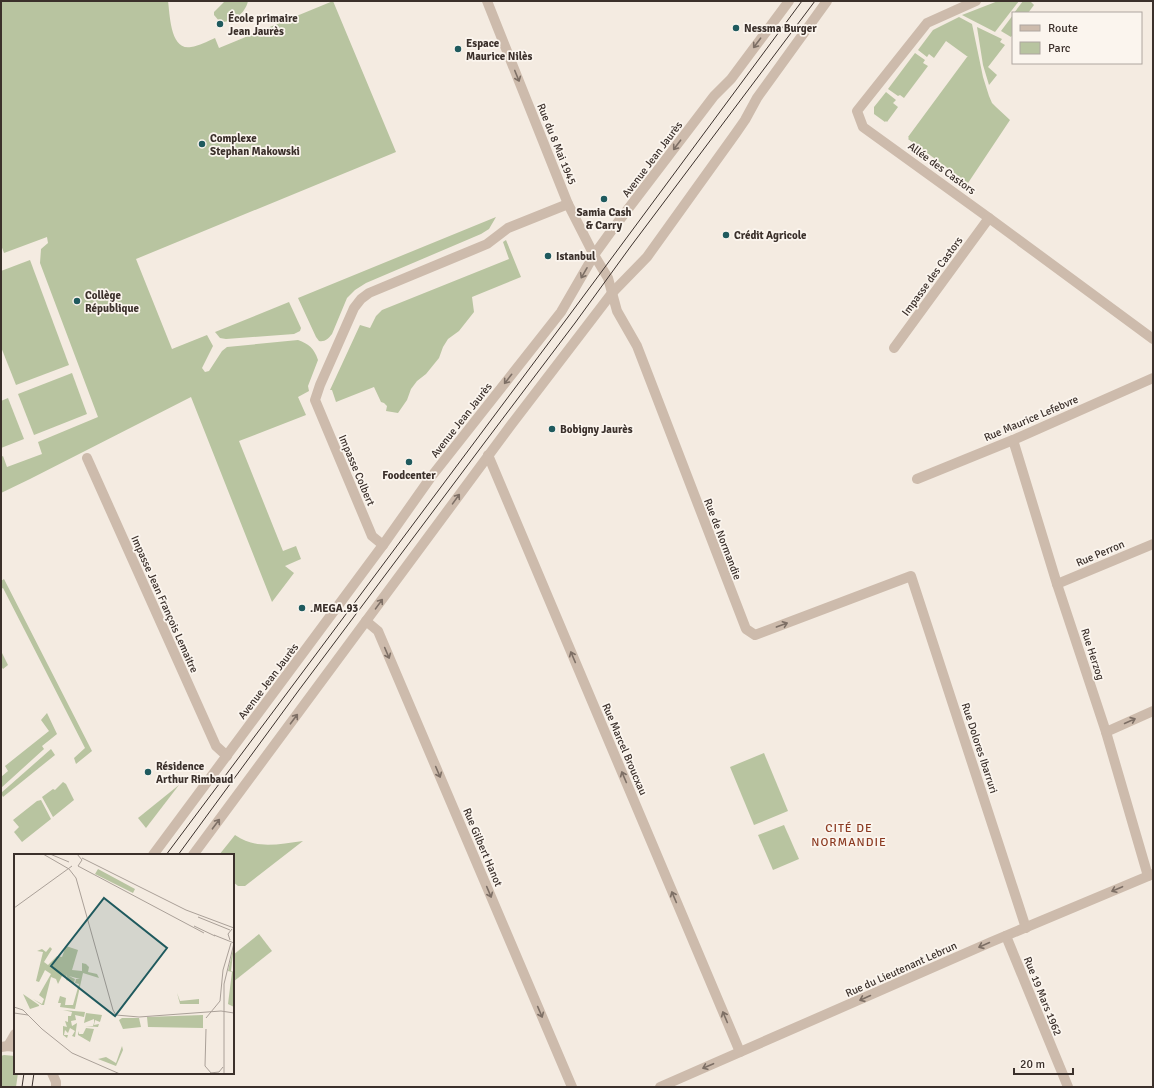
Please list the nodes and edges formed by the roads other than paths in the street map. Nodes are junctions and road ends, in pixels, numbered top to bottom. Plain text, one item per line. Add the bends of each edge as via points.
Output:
1 (487, 1) edge
2 (789, 1) edge
3 (827, 1) edge
4 (976, 1) edge
5 (568, 204) junction
6 (989, 218) junction
7 (594, 255) junction
8 (612, 293) junction
9 (1153, 339) edge
10 (894, 348) dead end
11 (1153, 378) edge
12 (1013, 440) junction
13 (488, 455) junction
14 (87, 458) dead end
15 (917, 479) dead end
16 (1153, 544) edge
17 (383, 545) junction
18 (911, 576) joint
19 (1057, 584) junction
20 (366, 621) junction
21 (1153, 711) edge
22 (1106, 732) junction
23 (227, 756) junction
24 (154, 854) edge
25 (194, 854) edge
26 (1150, 875) edge
27 (1026, 928) junction
28 (1006, 936) junction
29 (14, 1036) edge
30 (8, 1046) edge
31 (740, 1052) junction
32 (52, 1074) edge
33 (56, 1087) edge
34 (572, 1087) edge
35 (660, 1087) edge
36 (1068, 1087) edge

1 -> 5 street, Rue du 8 Mai 1945
2 -> 7 street, Avenue Jean Jaurès
3 - 8 street via 647,257
4 - 6 street, Allée des Castors via 926,23 857,111 863,127
5 - 7 street, Rue du 8 Mai 1945
5 - 17 street, Impasse Colbert via 508,228 487,244 369,292 354,308 315,400 372,536
6 - 9 street, Allée des Castors
6 - 10 street, Impasse des Castors
7 - 8 street, Rue du 8 Mai 1945 via 608,278
7 -> 17 street, Avenue Jean Jaurès via 561,312 431,477
8 - 13 street
8 -> 18 street, Rue de Normandie via 617,311 637,346 746,630 755,634
11 - 12 street, Rue Maurice Lefebvre
12 - 15 street, Rue Maurice Lefebvre
12 - 19 street, Rue Herzog
20 -> 13 street
31 -> 13 street, Rue Marcel Broucxau
14 - 23 street, Impasse Jean François Lemaitre via 216,746
16 - 19 street, Rue Perron
17 - 23 street, Avenue Jean Jaurès
18 - 27 street, Rue Dolores Ibarruri
19 - 22 street, Rue Herzog
25 -> 20 street
20 -> 34 street, Rue Gilbert Hanot via 378,631
22 -> 21 street
22 - 26 street, Rue Herzog
23 - 24 street, Avenue Jean Jaurès
26 -> 27 street, Rue du Lieutenant Lebrun
27 - 28 street, Rue du Lieutenant Lebrun
28 -> 31 street, Rue du Lieutenant Lebrun
28 - 36 street, Rue 19 Mars 1962
29 - 30 street
31 -> 35 street, Rue du Lieutenant Lebrun
32 - 33 street

